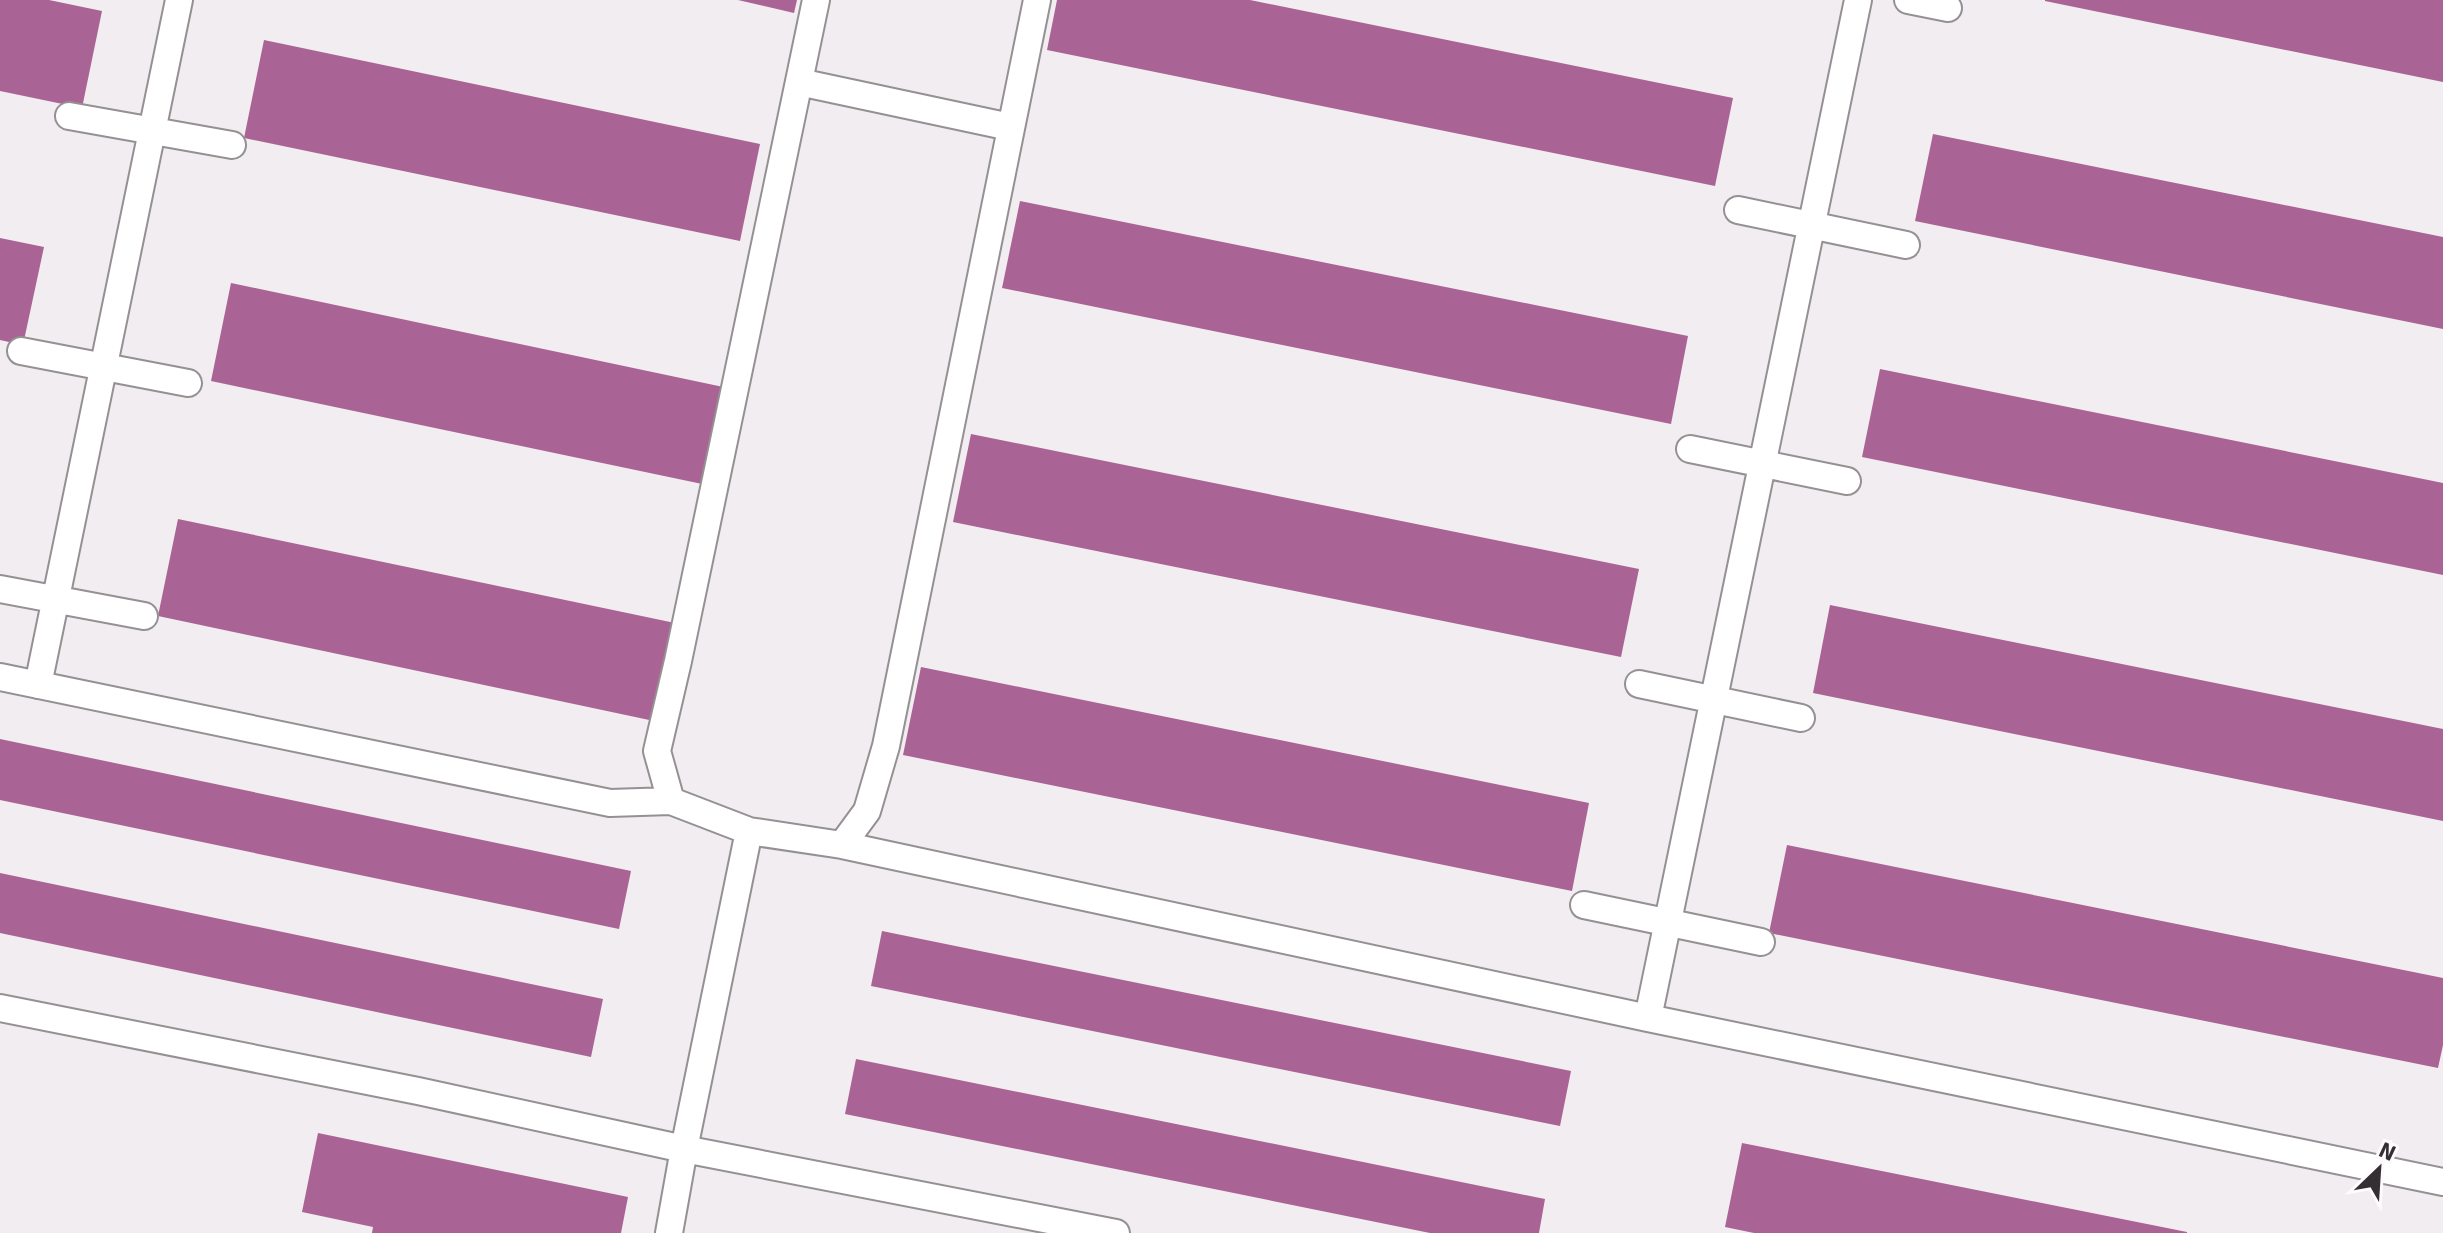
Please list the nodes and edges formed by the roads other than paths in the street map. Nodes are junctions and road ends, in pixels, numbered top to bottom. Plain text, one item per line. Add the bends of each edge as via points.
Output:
1 (179, 0) edge
2 (816, 0) edge
3 (1037, 0) edge
4 (1858, 0) edge
5 (1908, 0) edge
6 (1948, 8) dead end
7 (799, 82) junction
8 (69, 116) dead end
9 (1010, 127) junction
10 (152, 131) junction
11 (232, 145) dead end
12 (1738, 210) dead end
13 (1812, 226) junction
14 (1906, 245) dead end
15 (21, 351) dead end
16 (103, 367) junction
17 (188, 383) dead end
18 (1690, 449) dead end
19 (1763, 464) junction
20 (1847, 481) dead end
21 (0, 589) edge
22 (55, 600) junction
23 (144, 616) dead end
24 (0, 677) edge
25 (1639, 684) dead end
26 (38, 685) junction
27 (1714, 700) junction
28 (1801, 718) dead end
29 (671, 801) junction
30 (749, 831) junction
31 (842, 845) junction
32 (1584, 905) dead end
33 (1668, 922) junction
34 (1761, 942) dead end
35 (0, 1008) edge
36 (1648, 1018) junction
37 (684, 1149) junction
38 (2442, 1175) edge
39 (669, 1233) edge
40 (1116, 1233) edge

1 - 10 lane
2 - 7 lane
3 - 9 lane
4 - 13 lane
5 - 6 lane
7 - 9 lane
7 - 29 lane via 657,751
8 - 10 lane
9 - 31 lane via 886,746 867,811
10 - 11 lane
10 - 16 lane
12 - 13 lane
13 - 14 lane
13 - 19 lane
15 - 16 lane
16 - 17 lane
16 - 22 lane
18 - 19 lane
19 - 20 lane
19 - 27 lane
21 - 22 lane
22 - 23 lane
22 - 26 lane
24 - 26 lane
25 - 27 lane
26 - 29 lane via 610,803
27 - 28 lane
27 - 33 lane
29 - 30 lane
30 - 31 lane
30 - 37 lane
31 - 36 lane
32 - 33 lane
33 - 34 lane
33 - 36 lane
35 - 37 lane
36 - 38 lane
37 - 39 lane
37 - 40 lane

